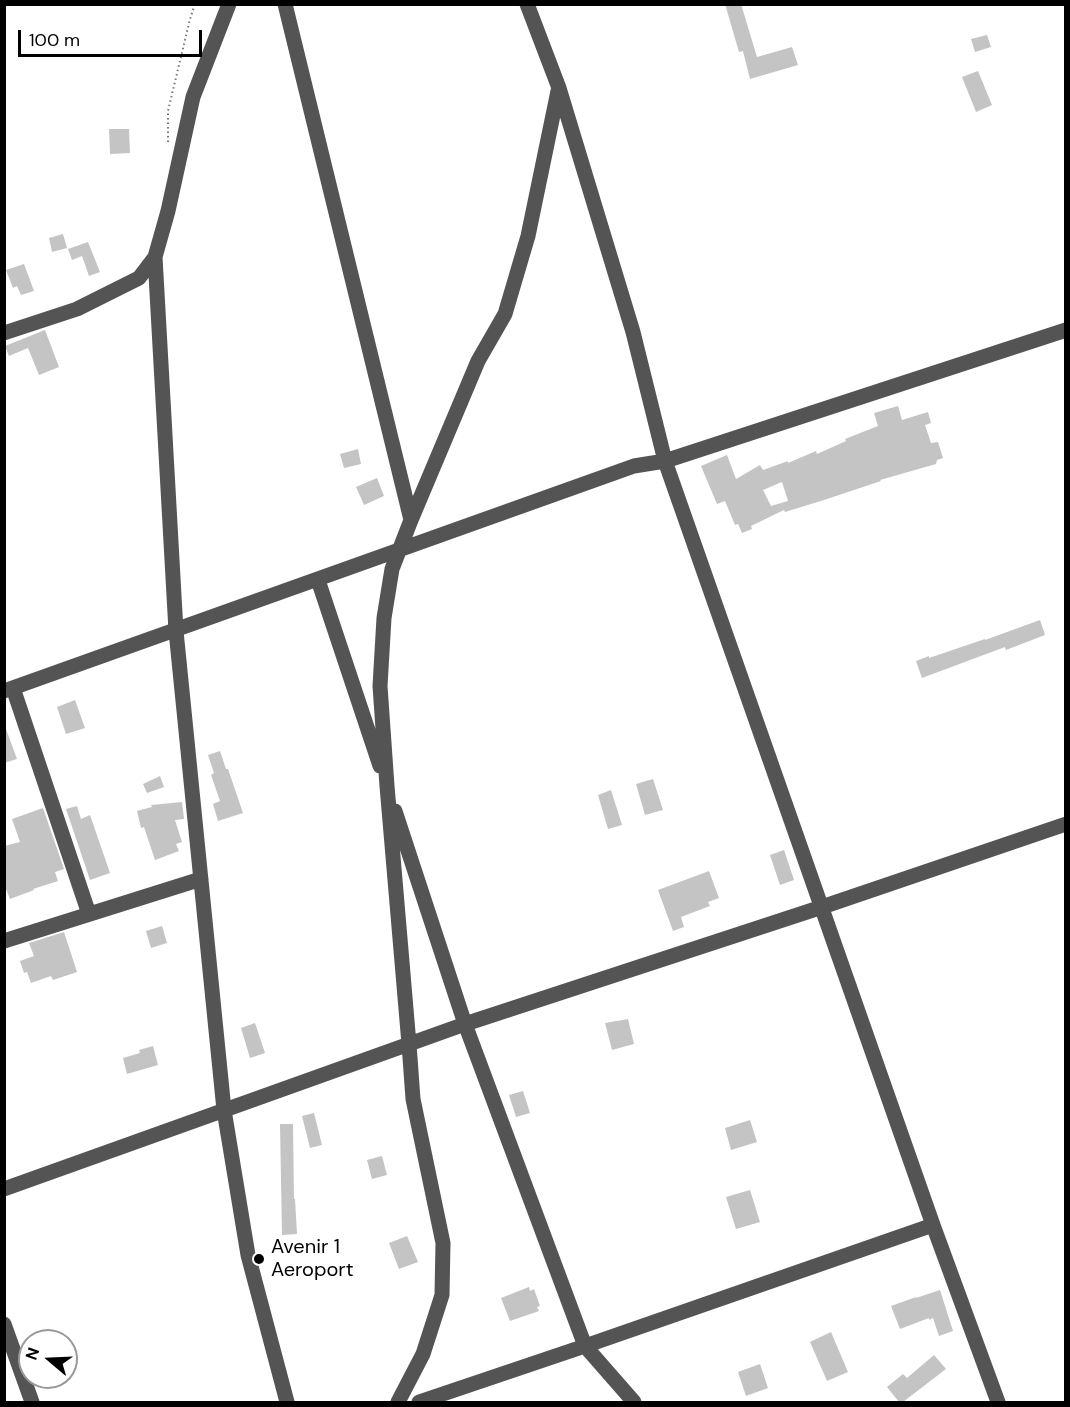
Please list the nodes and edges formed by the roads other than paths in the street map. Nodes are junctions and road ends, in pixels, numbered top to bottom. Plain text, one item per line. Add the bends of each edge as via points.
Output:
1 (229, 4) edge
2 (285, 4) edge
3 (527, 4) edge
4 (559, 88) junction
5 (154, 257) junction
6 (1065, 330) edge
7 (4, 333) edge
8 (665, 461) junction
9 (411, 520) junction
10 (399, 550) junction
11 (318, 580) junction
12 (176, 631) junction
13 (9, 690) edge
14 (387, 786) junction
15 (1065, 824) edge
16 (201, 879) junction
17 (822, 907) junction
18 (89, 914) junction
19 (4, 941) edge
20 (465, 1024) junction
21 (409, 1044) junction
22 (224, 1110) junction
23 (4, 1189) edge
24 (933, 1225) junction
25 (4, 1324) edge
26 (585, 1346) junction
27 (32, 1402) edge
28 (287, 1402) edge
29 (398, 1402) edge
30 (419, 1402) edge
31 (634, 1402) edge
32 (998, 1402) edge

1 - 5 street via 192,97
2 - 9 street
3 - 4 street
4 - 8 street via 633,332
4 - 9 street via 528,236 505,314 478,361
5 - 7 street via 139,278 77,309
5 - 12 street
6 - 8 street
8 - 10 street via 634,466
8 - 17 street
9 - 10 street
10 - 11 street
10 - 14 street via 392,569 382,641 380,686
11 - 12 street
11 - 14 street
12 - 13 street
12 - 16 street
13 - 18 street
14 - 20 street
14 - 21 street
15 - 17 street
16 - 18 street
16 - 22 street
17 - 20 street
17 - 24 street
18 - 19 street
20 - 21 street
20 - 26 street
21 - 22 street
21 - 29 street via 413,1098 443,1243 442,1295 423,1354
22 - 23 street
22 - 28 street via 248,1255
24 - 26 street
24 - 32 street
25 - 27 street
26 - 30 street
26 - 31 street

